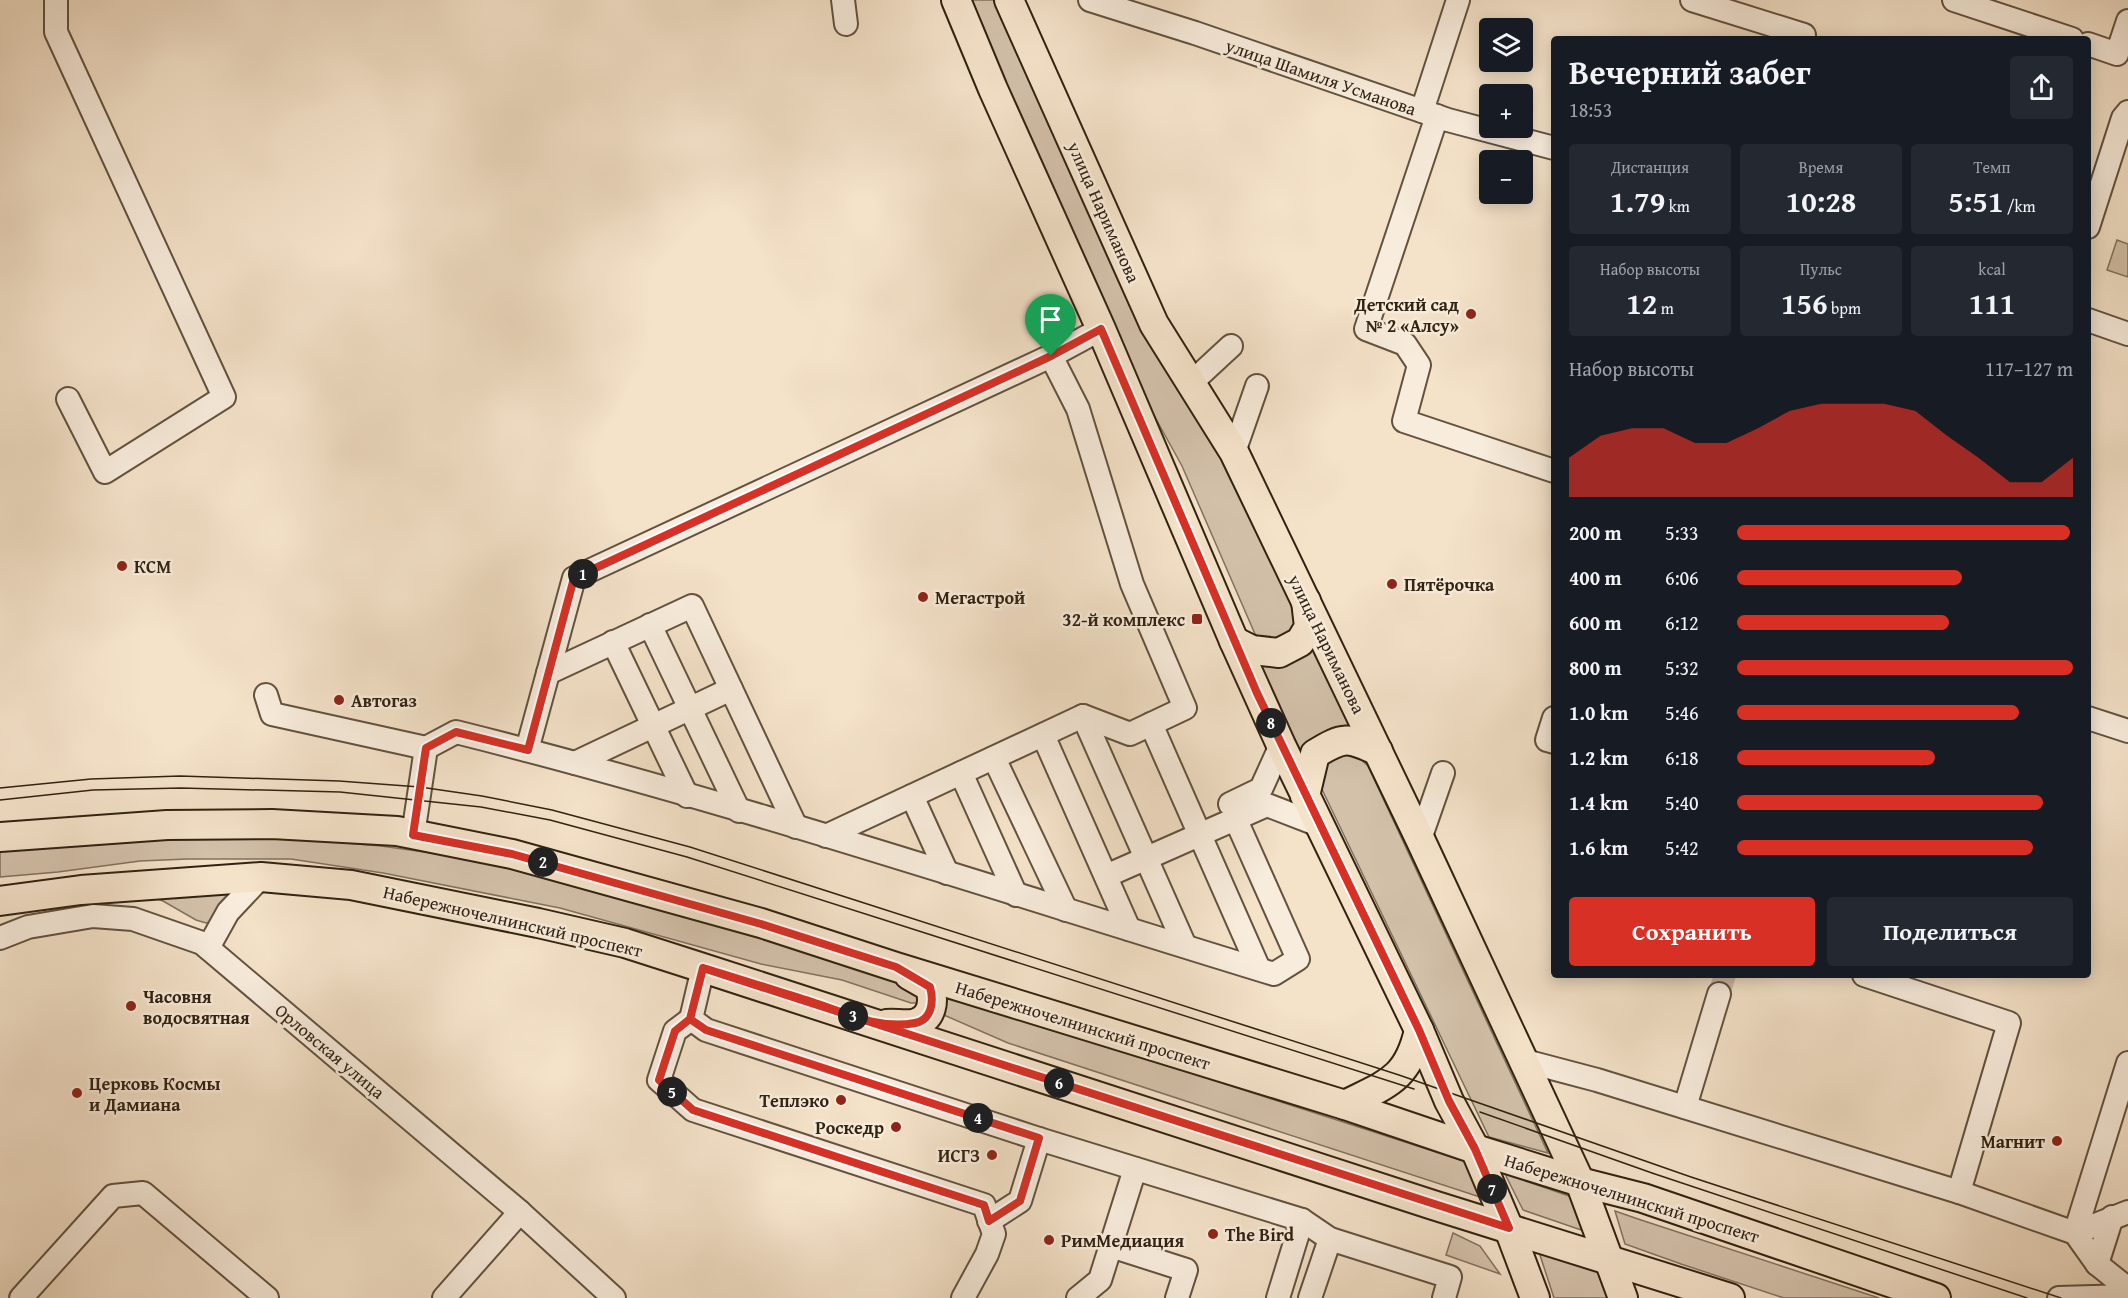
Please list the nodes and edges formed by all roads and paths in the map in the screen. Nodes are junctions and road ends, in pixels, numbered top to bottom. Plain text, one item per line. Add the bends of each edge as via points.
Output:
1 (56, 0) edge
2 (843, 0) edge
3 (956, 0) edge
4 (1009, 0) edge
5 (1090, 0) edge
6 (1458, 0) edge
7 (1692, 0) edge
8 (1954, 0) edge
9 (2128, 21) edge
10 (846, 24) dead end
11 (1804, 36) edge
12 (2063, 36) edge
13 (2091, 45) edge
14 (2128, 112) edge
15 (1430, 114) junction
16 (1551, 146) edge
17 (2091, 218) edge
18 (2091, 323) edge
19 (1101, 329) junction
20 (2128, 334) edge
21 (1231, 346) dead end
22 (1051, 356) junction
23 (1191, 383) junction
24 (1257, 386) dead end
25 (68, 399) dead end
26 (1234, 452) junction
27 (1551, 470) edge
28 (1306, 601) junction
29 (650, 625) junction
30 (1234, 641) junction
31 (613, 642) junction
32 (548, 673) junction
33 (731, 689) junction
34 (266, 695) dead end
35 (690, 709) junction
36 (1083, 716) junction
37 (2091, 719) edge
38 (1151, 724) junction
39 (654, 726) junction
40 (1551, 727) edge
41 (2128, 731) edge
42 (1043, 735) junction
43 (1551, 741) edge
44 (1281, 745) junction
45 (426, 748) junction
46 (528, 750) junction
47 (1378, 751) junction
48 (994, 758) junction
49 (575, 763) junction
50 (961, 773) junction
51 (1443, 773) dead end
52 (687, 796) junction
53 (912, 796) junction
54 (1305, 796) junction
55 (739, 811) junction
56 (1319, 825) junction
57 (796, 827) junction
58 (1196, 828) junction
59 (1240, 829) dead end
60 (413, 835) junction
61 (826, 836) junction
62 (0, 837) edge
63 (1420, 839) junction
64 (1143, 852) junction
65 (1103, 871) junction
66 (947, 873) junction
67 (261, 877) junction
68 (81, 890) junction
69 (1016, 895) junction
70 (0, 901) edge
71 (1066, 910) junction
72 (1129, 929) junction
73 (0, 938) edge
74 (205, 946) junction
75 (1185, 946) junction
76 (896, 967) junction
77 (703, 968) junction
78 (1259, 969) junction
79 (1873, 978) edge
80 (1719, 994) tunnel mouth
81 (690, 1019) junction
82 (878, 1024) junction
83 (1419, 1030) junction
84 (1525, 1061) junction
85 (2128, 1063) edge
86 (1345, 1105) junction
87 (1685, 1107) junction
88 (1039, 1138) junction
89 (1475, 1149) junction
90 (1136, 1169) junction
91 (1580, 1182) junction
92 (1959, 1192) junction
93 (520, 1212) junction
94 (2120, 1215) edge
95 (1302, 1220) junction
96 (989, 1221) junction
97 (1509, 1228) junction
98 (2075, 1233) junction
99 (1330, 1239) junction
100 (1111, 1246) junction
101 (1611, 1260) junction
102 (2097, 1264) junction
103 (1676, 1280) junction
104 (2128, 1289) edge
105 (2128, 1296) edge
106 (21, 1298) edge
107 (267, 1298) edge
108 (444, 1298) edge
109 (614, 1298) edge
110 (963, 1298) edge
111 (1079, 1298) edge
112 (1177, 1298) edge
113 (1278, 1298) edge
114 (1310, 1298) edge
115 (1444, 1298) edge
116 (1535, 1298) edge
117 (1623, 1298) edge
118 (1650, 1298) edge
119 (1730, 1298) edge
120 (1936, 1298) edge
121 (2059, 1298) edge

1 - 25 street via 56,32 224,397 105,472
2 - 10 street
3 - 19 main road
4 - 23 main road, улица Нариманова via 1154,324
5 - 15 street, улица Шамиля Усманова
6 - 15 street
7 - 11 street
8 - 12 street
9 - 13 street via 2117,54
14 - 17 street
15 - 16 street, улица Шамиля Усманова
15 - 27 street via 1366,329 1405,344 1419,365 1404,421
18 - 20 street
19 - 22 street
19 - 30 main road
21 - 23 street
22 - 32 street via 574,578
22 - 38 street via 1078,409 1132,584 1185,708
23 - 26 main road, улица Нариманова
24 - 26 street
26 - 28 main road, улица Нариманова
28 - 30 main road via 1309,627 1300,642 1279,653 1252,650
28 - 47 main road, улица Нариманова
29 - 31 street
29 - 33 street via 692,606
29 - 35 street
30 - 44 main road
31 - 32 street
31 - 39 street
32 - 46 street
33 - 35 street
33 - 57 street
34 - 45 street via 272,714
35 - 39 street
35 - 55 street
36 - 38 street via 1130,734
36 - 42 street
36 - 64 street
37 - 41 street
38 - 58 street
39 - 49 street
39 - 52 street
40 - 43 street via 1547,740
42 - 48 street
42 - 65 street
44 - 54 main road
44 - 58 street via 1261,789
45 - 46 street via 456,732
45 - 60 street
46 - 49 street
47 - 54 main road via 1356,741 1336,741 1315,754
47 - 63 main road, улица Нариманова
48 - 50 street
48 - 71 street
49 - 52 street
50 - 53 street
50 - 69 street
51 - 63 street
52 - 55 street
53 - 61 street
53 - 66 street
54 - 56 main road
55 - 57 street
56 - 58 street via 1267,805
56 - 83 main road
57 - 61 street
58 - 64 street
58 - 78 street
59 - 78 street via 1298,960 1274,974
60 - 62 main road, Набережночелнинский проспект via 261,824 167,825
60 - 76 main road, Набережночелнинский проспект via 512,854 628,885
61 - 66 street
63 - 84 main road, улица Нариманова
64 - 65 street
64 - 75 street
65 - 72 street
66 - 69 street
67 - 68 main road, Набережночелнинский проспект
67 - 74 street via 228,912
67 - 77 main road, Набережночелнинский проспект via 351,885 538,923 625,943
68 - 70 main road, Набережночелнинский проспект
68 - 74 street via 162,914
69 - 71 street
71 - 72 street
72 - 75 street
73 - 74 street, Орловская улица via 28,927 93,916 133,919
74 - 93 street, Орловская улица
75 - 78 street
76 - 82 main road via 930,987 934,998 929,1014 916,1023
76 - 86 main road, Набережночелнинский проспект
77 - 81 street
77 - 82 main road, Набережночелнинский проспект
79 - 92 street via 2009,1023
80 - 87 street
81 - 88 street via 706,1030
81 - 96 street via 675,1031 659,1080 693,1110 984,1205
82 - 97 main road, Набережночелнинский проспект
83 - 86 main road via 1416,1046 1399,1075
83 - 89 main road via 1449,1101
84 - 87 street
84 - 91 main road, улица Нариманова
85 - 98 street
86 - 89 main road, Набережночелнинский проспект
87 - 92 street
88 - 90 street
88 - 96 street via 1020,1201
89 - 91 main road, Набережночелнинский проспект
89 - 97 main road
90 - 95 street
90 - 100 street
91 - 101 main road, улица Нариманова
91 - 120 main road, Набережночелнинский проспект via 1643,1198
92 - 98 street
93 - 108 street
93 - 109 street, Орловская улица
94 - 98 street
94 - 102 street
95 - 99 street
95 - 113 street
96 - 110 street via 994,1234
97 - 101 main road, Набережночелнинский проспект
97 - 116 main road
98 - 102 street
99 - 114 street
99 - 115 street via 1450,1277
100 - 111 street via 1100,1280
100 - 112 street via 1186,1270
101 - 103 main road, Набережночелнинский проспект
101 - 117 main road, улица Нариманова
102 - 104 street
103 - 118 main road
103 - 119 main road, Набережночелнинский проспект
105 - 121 street
106 - 107 street via 113,1197 143,1193

